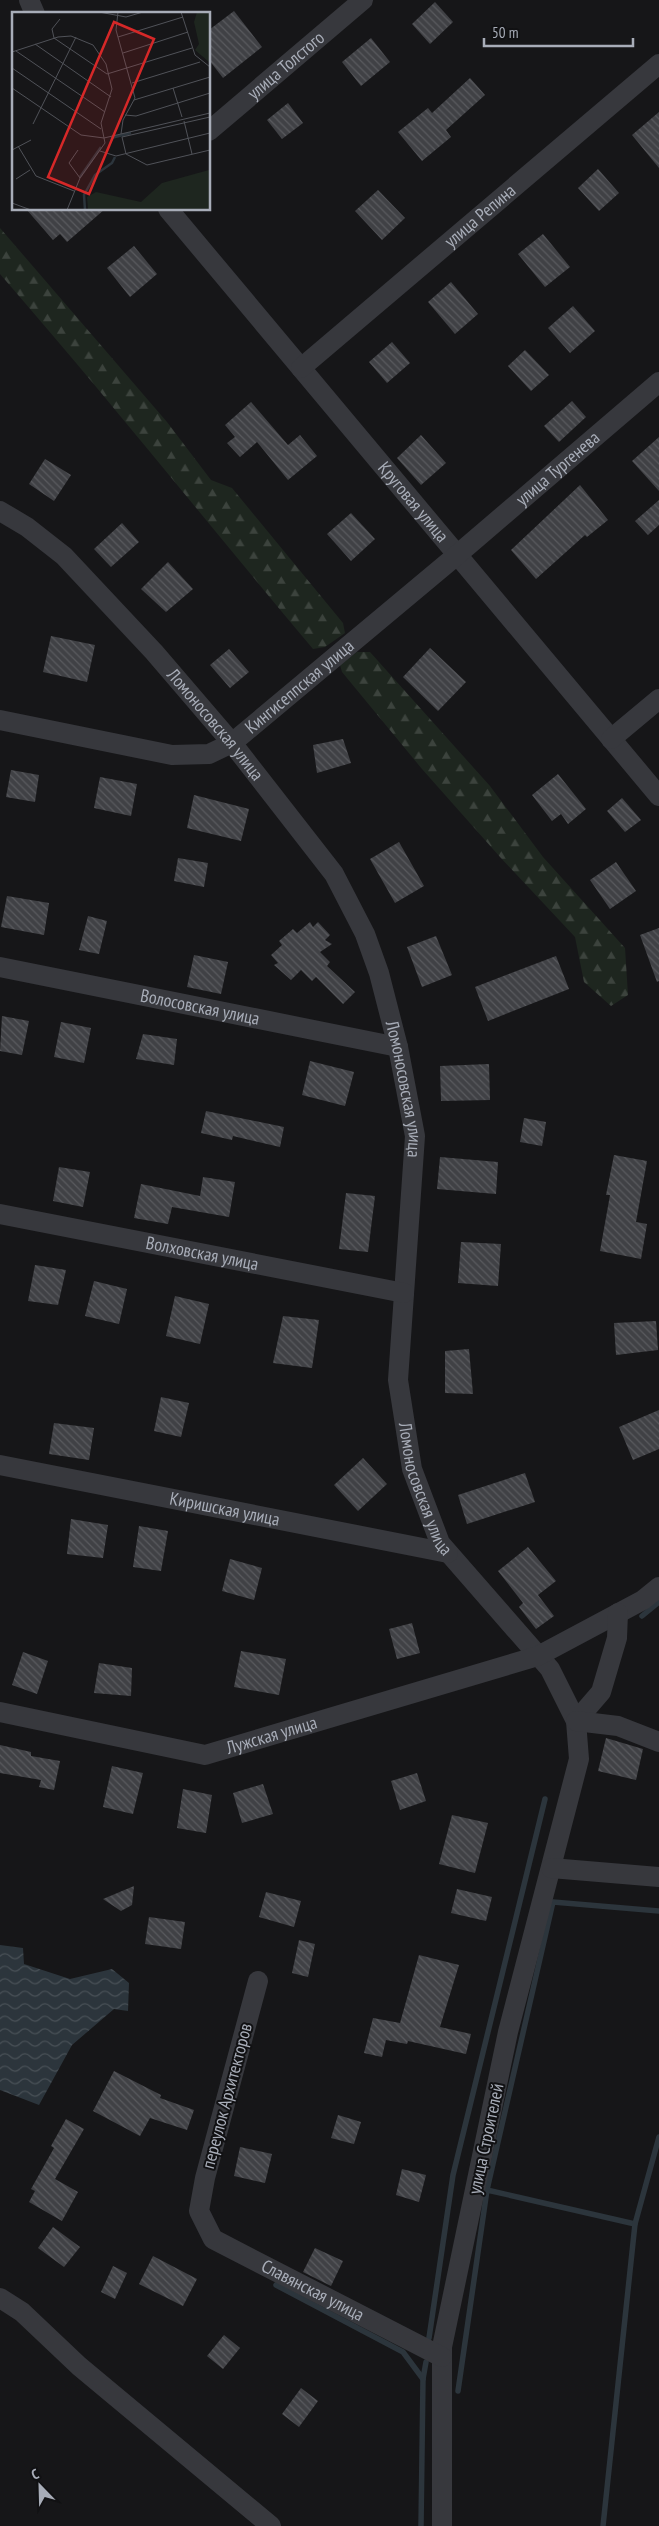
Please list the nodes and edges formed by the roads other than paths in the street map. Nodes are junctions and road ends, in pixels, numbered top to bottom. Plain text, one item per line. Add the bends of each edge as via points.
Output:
1 (29, 0) edge
2 (362, 0) edge
3 (34, 12) edge
4 (659, 64) edge
5 (210, 130) edge
6 (169, 210) edge
7 (301, 368) junction
8 (659, 382) edge
9 (0, 511) edge
10 (458, 555) junction
11 (659, 699) edge
12 (0, 720) edge
13 (611, 739) junction
14 (232, 743) junction
15 (659, 796) edge
16 (0, 967) edge
17 (398, 1047) junction
18 (0, 1214) edge
19 (404, 1293) junction
20 (0, 1465) edge
21 (448, 1553) junction
22 (659, 1587) edge
23 (618, 1612) junction
24 (538, 1656) junction
25 (0, 1712) edge
26 (576, 1722) junction
27 (659, 1742) edge
28 (579, 1759) joint
29 (551, 1868) junction
30 (659, 1877) edge
31 (258, 1981) dead end
32 (199, 2211) joint
33 (0, 2298) edge
34 (442, 2357) junction
35 (271, 2526) edge
36 (442, 2526) edge

1 - 3 street
2 - 5 street, улица Толстого
4 - 7 street, улица Репина
6 - 7 street, Круговая улица
7 - 10 street, Круговая улица
8 - 10 street, улица Тургенева
9 - 14 street, Ломоносовская улица via 64,556 142,638
10 - 13 street, Круговая улица
10 - 14 street, Кингисеппская улица
11 - 13 street
12 - 14 street, Кингисеппская улица via 172,755 209,754
13 - 15 street, Круговая улица
14 - 17 street, Ломоносовская улица via 334,874 365,934 379,973
16 - 17 street, Волосовская улица
17 - 19 street, Ломоносовская улица via 415,1136
18 - 19 street, Волховская улица
19 - 21 street, Ломоносовская улица via 398,1380 412,1469 440,1543
20 - 21 street, Киришская улица
21 - 24 street, Ломоносовская улица
22 - 23 street via 643,1600
23 - 24 street
23 - 26 street via 617,1638 601,1692
24 - 25 street, Лужская улица via 205,1755
24 - 26 street, Ломоносовская улица via 550,1669
26 - 27 street via 618,1726
26 - 28 street, Ломоносовская улица
28 - 29 street, улица Строителей
29 - 30 street
29 - 34 street, улица Строителей via 508,2032
31 - 32 street, переулок Архитекторов
32 - 34 street, Славянская улица via 213,2239
33 - 35 street via 22,2312 79,2366
34 - 36 street, улица Строителей

